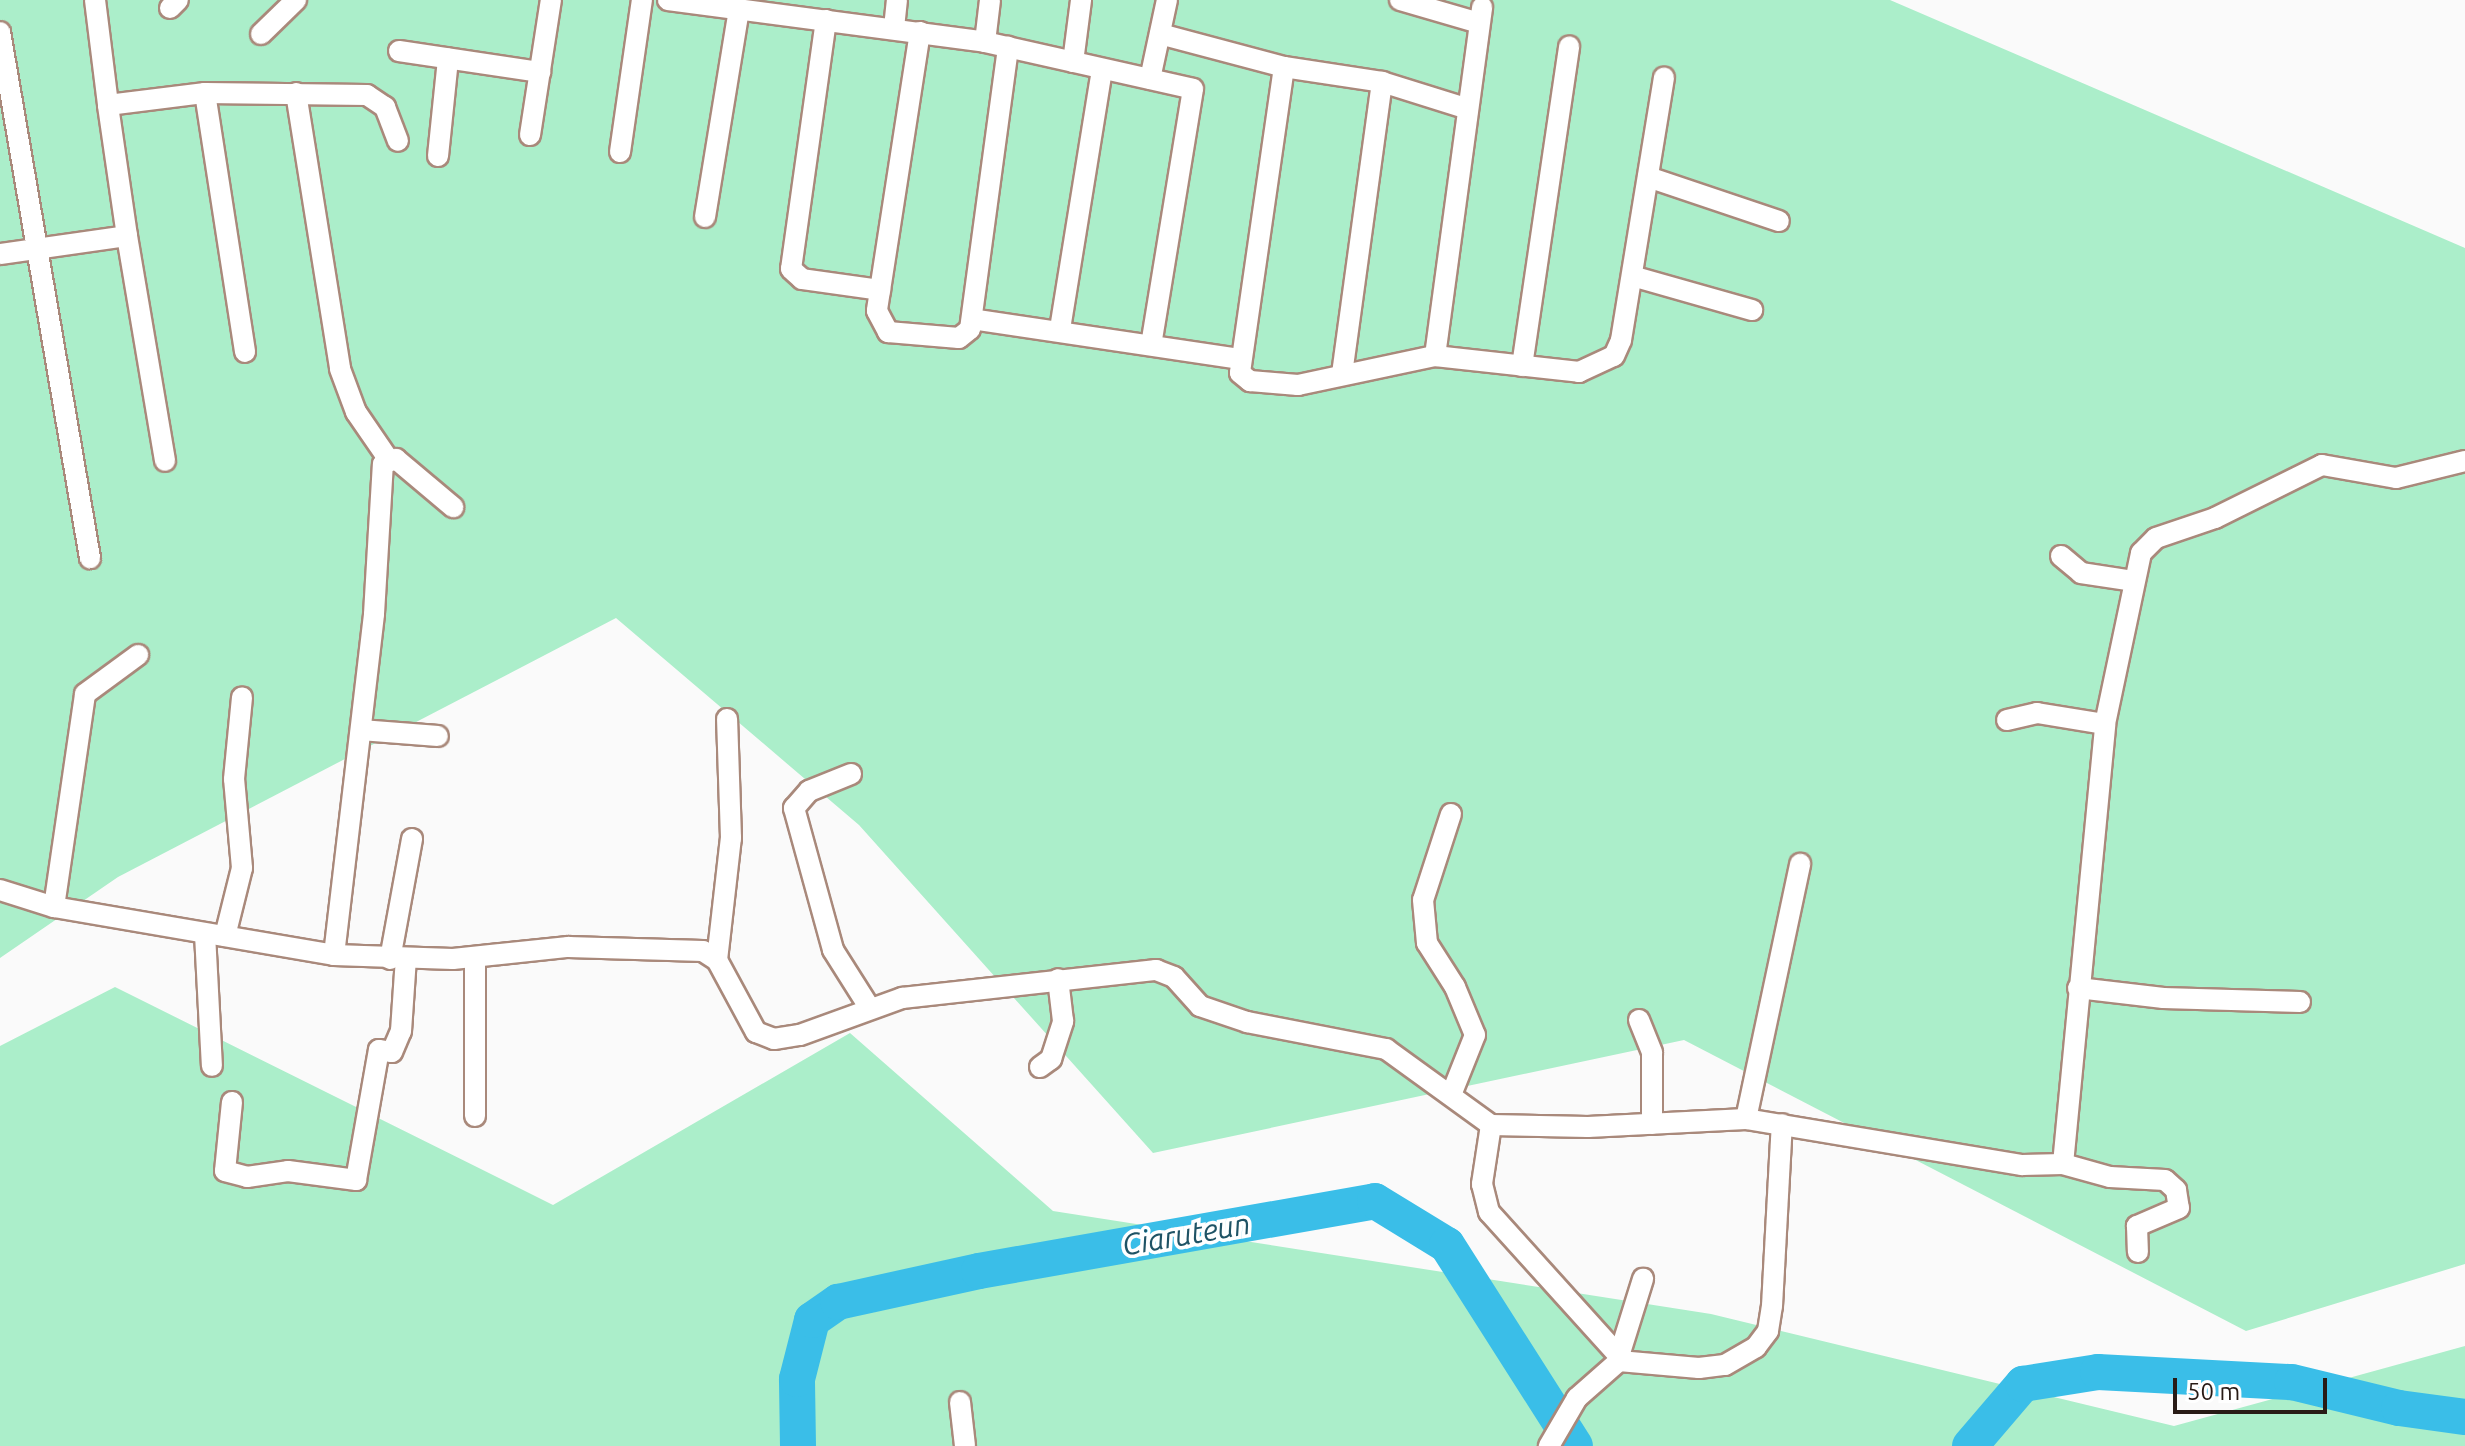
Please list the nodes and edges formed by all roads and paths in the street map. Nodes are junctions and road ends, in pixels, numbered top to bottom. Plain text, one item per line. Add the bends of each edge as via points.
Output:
1 (95, 0) edge
2 (296, 0) edge
3 (551, 0) edge
4 (642, 0) edge
5 (668, 0) edge
6 (897, 0) edge
7 (990, 0) edge
8 (1081, 0) edge
9 (1167, 0) edge
10 (1400, 0) edge
11 (709, 3) edge
12 (800, 8) edge
13 (739, 9) junction
14 (826, 20) junction
15 (894, 28) junction
16 (0, 32) edge
17 (920, 32) junction
18 (261, 34) dead end
19 (1160, 34) junction
20 (985, 42) junction
21 (1569, 46) dead end
22 (1008, 47) junction
23 (399, 51) dead end
24 (448, 59) junction
25 (1073, 62) junction
26 (1284, 67) junction
27 (1102, 69) junction
28 (540, 72) junction
29 (1664, 78) dead end
30 (1150, 79) junction
31 (1382, 82) junction
32 (205, 93) junction
33 (296, 93) junction
34 (108, 105) junction
35 (1468, 109) junction
36 (530, 135) dead end
37 (398, 141) dead end
38 (620, 152) dead end
39 (438, 156) dead end
40 (1648, 177) junction
41 (705, 217) dead end
42 (1779, 221) dead end
43 (127, 236) junction
44 (38, 249) junction
45 (0, 254) edge
46 (1632, 276) junction
47 (880, 290) junction
48 (1752, 310) dead end
49 (972, 319) junction
50 (1060, 329) junction
51 (1151, 345) junction
52 (245, 352) dead end
53 (1435, 356) junction
54 (1241, 359) junction
55 (1522, 366) junction
56 (1342, 374) junction
57 (389, 460) junction
58 (165, 461) dead end
59 (2465, 461) edge
60 (453, 507) dead end
61 (2061, 556) dead end
62 (90, 558) dead end
63 (2134, 581) junction
64 (138, 655) dead end
65 (242, 697) dead end
66 (727, 719) dead end
67 (2007, 720) dead end
68 (2105, 724) junction
69 (361, 730) junction
70 (438, 736) dead end
71 (851, 774) dead end
72 (1451, 814) dead end
73 (412, 839) dead end
74 (1800, 864) dead end
75 (0, 890) edge
76 (54, 907) junction
77 (215, 935) junction
78 (334, 955) junction
79 (475, 957) junction
80 (398, 958) junction
81 (717, 960) junction
82 (1058, 979) junction
83 (2078, 988) junction
84 (2300, 1002) dead end
85 (869, 1007) junction
86 (1639, 1020) dead end
87 (212, 1066) dead end
88 (1040, 1067) dead end
89 (1451, 1095) junction
90 (232, 1102) dead end
91 (475, 1116) dead end
92 (1746, 1119) junction
93 (1652, 1124) junction
94 (1782, 1124) junction
95 (1491, 1125) junction
96 (2063, 1164) junction
97 (2138, 1252) dead end
98 (1643, 1279) dead end
99 (1619, 1358) junction
100 (960, 1402) dead end
101 (965, 1446) edge
102 (1549, 1446) edge

1 - 34 street
2 - 18 street
3 - 28 street
4 - 38 street
5 - 11 street
6 - 15 street
7 - 20 street
8 - 25 street
9 - 19 street
10 - 35 street via 1481,15
11 - 13 street
12 - 13 street
12 - 14 street
13 - 41 street
14 - 15 street
14 - 47 street via 791,269 802,279
15 - 17 street
16 - 44 street
17 - 20 street
17 - 47 street
19 - 26 street
19 - 30 street
20 - 22 street
21 - 55 street
22 - 25 street
22 - 49 street
23 - 24 street
24 - 28 street
24 - 39 street
25 - 27 street
26 - 31 street
26 - 54 street
27 - 30 street
27 - 50 street
28 - 36 street
29 - 40 street
30 - 51 street via 1193,89
31 - 35 street
31 - 56 street
32 - 33 street
32 - 34 street
32 - 52 street
33 - 37 street via 367,95 385,107
33 - 57 street via 340,369 356,412
34 - 43 street
35 - 53 street
40 - 42 street
40 - 46 street
43 - 44 street
43 - 58 street
44 - 45 street
44 - 62 street
46 - 48 street
46 - 55 street via 1614,356 1579,372
47 - 49 street via 878,319 888,332 965,337
49 - 50 street
50 - 51 street
51 - 54 street
53 - 55 street
53 - 56 street
54 - 56 street via 1240,373 1250,381 1298,385
57 - 60 street via 406,465
57 - 69 street via 383,464 383,516
59 - 63 street via 2396,478 2322,465 2223,514 2156,538 2141,553
61 - 63 street via 2074,580
63 - 68 street
64 - 76 street via 85,694
65 - 77 street via 234,779 242,868
66 - 81 street via 731,838
67 - 68 street via 2037,713
68 - 83 street
69 - 70 street
69 - 78 street
71 - 85 street via 809,791 794,808 833,950
72 - 89 street via 1423,900 1427,943 1455,987 1475,1035
73 - 80 street
74 - 92 street
75 - 76 street
76 - 77 street
77 - 78 street
77 - 87 street
78 - 80 street
79 - 80 street
79 - 81 street via 568,947 653,946 703,951
79 - 91 street
80 - 90 street via 401,1031 392,1052 379,1050 356,1180 288,1171 247,1177 225,1171
81 - 85 street via 756,1032 774,1039 800,1035
82 - 85 street
82 - 88 street via 1063,1021 1051,1059
82 - 89 street via 1156,970 1174,977 1200,1006 1247,1022 1386,1049
83 - 84 street via 2163,998
83 - 96 street
86 - 93 street via 1652,1053
89 - 95 street
92 - 93 street
92 - 94 street
93 - 95 street
94 - 96 street via 2022,1165
94 - 99 street via 1772,1306 1762,1339 1744,1358 1725,1365
95 - 99 street via 1482,1184 1489,1212
96 - 97 street via 2110,1177 2165,1180 2176,1190 2179,1208 2137,1226
98 - 99 street
99 - 102 street via 1577,1398
100 - 101 street

